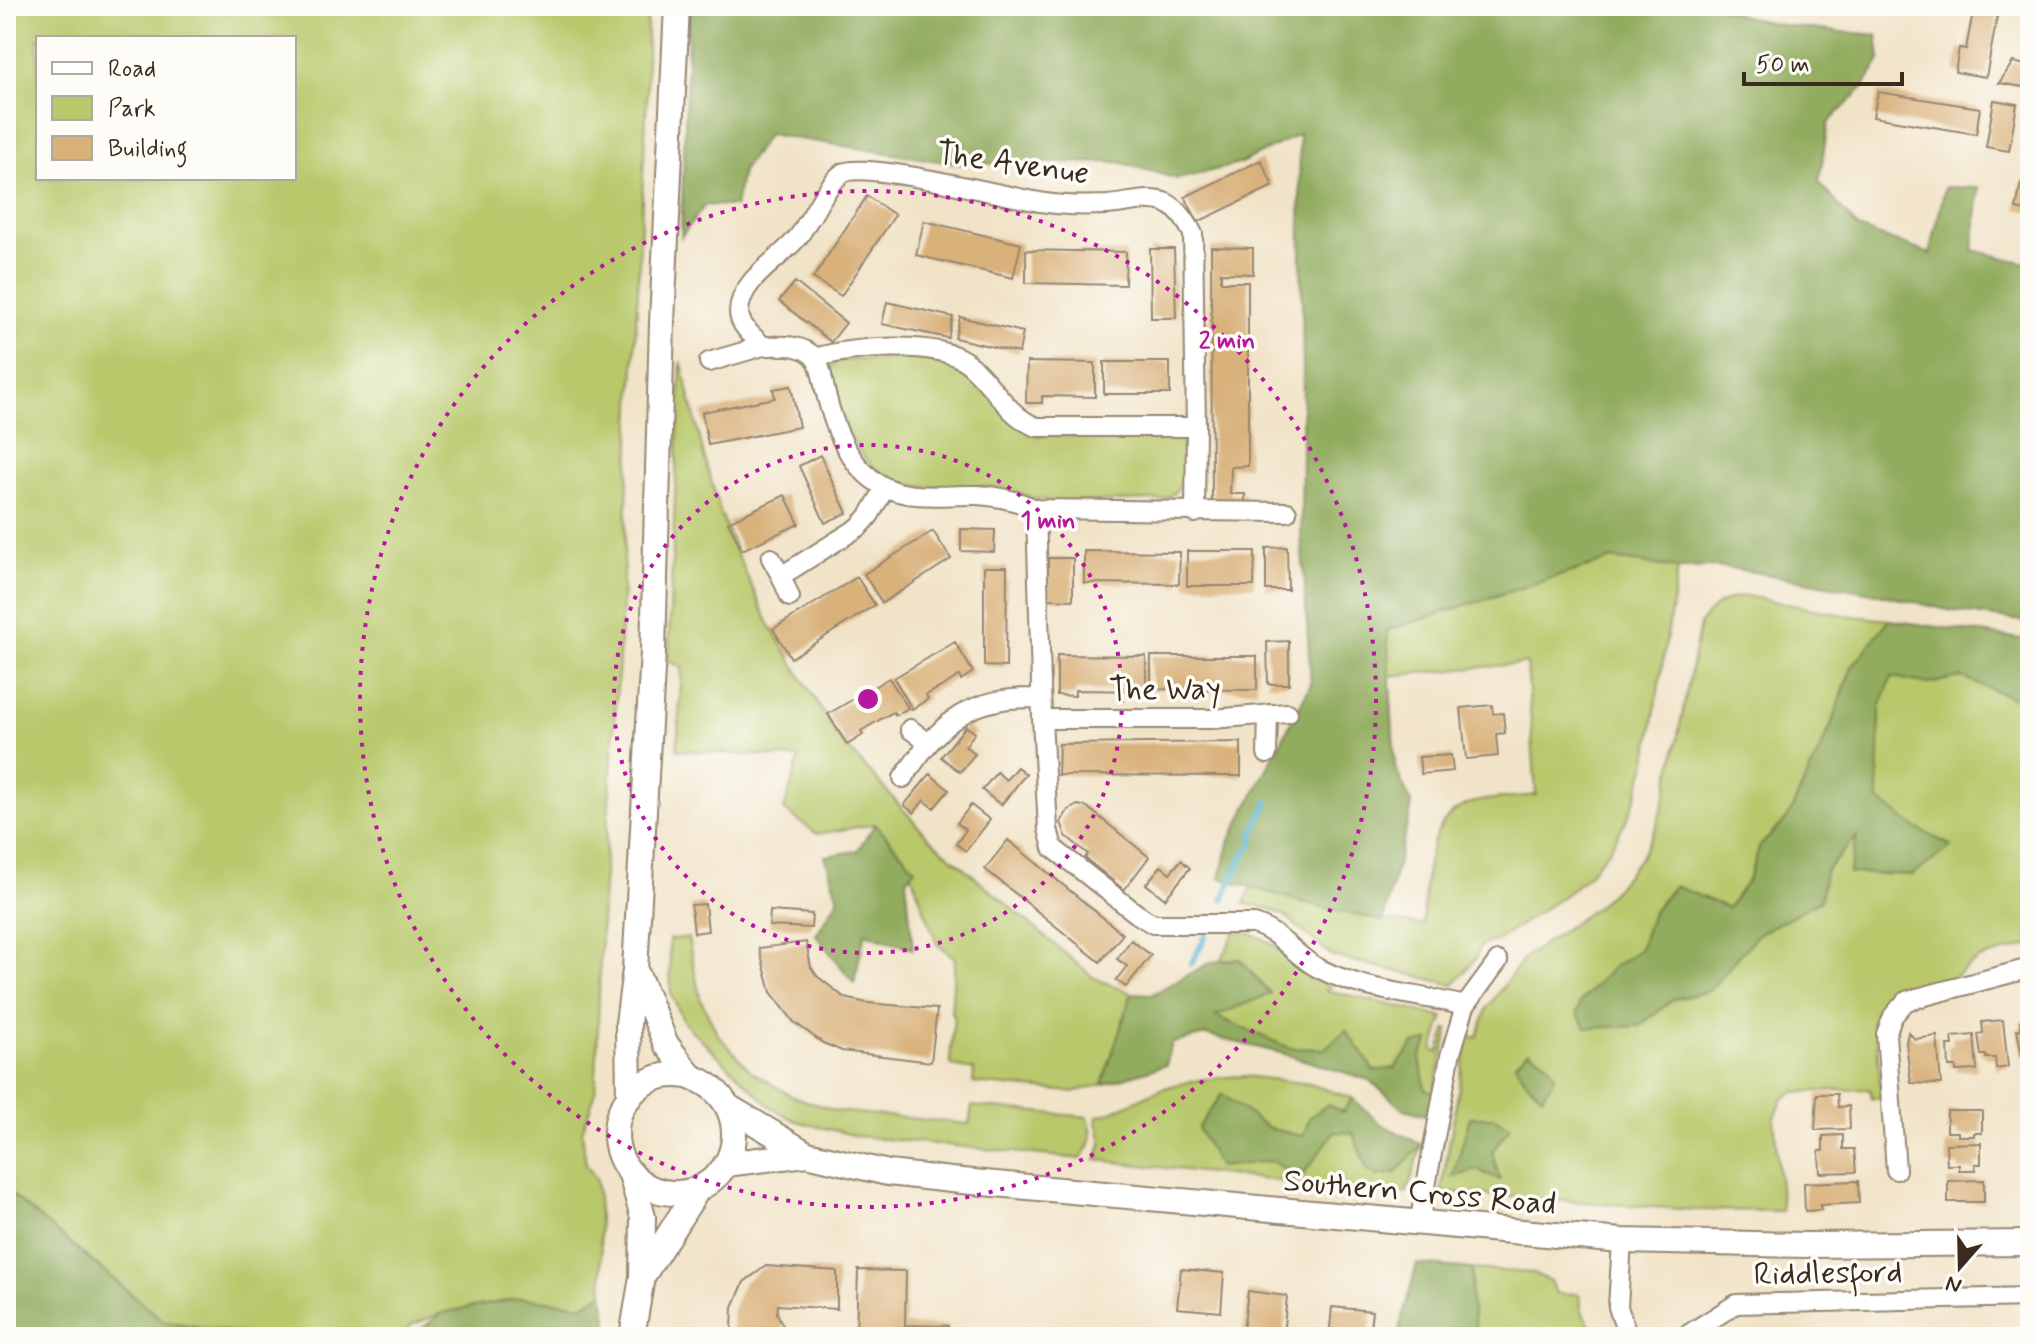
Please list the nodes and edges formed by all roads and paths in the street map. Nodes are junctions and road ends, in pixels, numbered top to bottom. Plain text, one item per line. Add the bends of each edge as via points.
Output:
1 (677, 6) edge
2 (763, 346) junction
3 (815, 358) junction
4 (709, 362) dead end
5 (1196, 427) junction
6 (885, 488) junction
7 (1036, 509) junction
8 (1287, 512) dead end
9 (1195, 513) junction
10 (771, 558) dead end
11 (781, 576) junction
12 (790, 597) dead end
13 (1041, 698) junction
14 (1288, 713) dead end
15 (1268, 714) junction
16 (1042, 719) junction
17 (910, 729) dead end
18 (927, 742) junction
19 (1267, 754) dead end
20 (903, 778) dead end
21 (1498, 961) dead end
22 (2030, 968) edge
23 (635, 970) junction
24 (1465, 1006) junction
25 (692, 1078) junction
26 (629, 1098) junction
27 (727, 1106) junction
28 (807, 1154) junction
29 (726, 1164) junction
30 (1896, 1170) dead end
31 (631, 1174) junction
32 (698, 1189) junction
33 (1419, 1224) junction
34 (1622, 1241) junction
35 (2030, 1243) edge
36 (642, 1277) junction
37 (2030, 1297) edge
38 (632, 1337) edge
39 (1628, 1337) edge
40 (1684, 1337) edge

1 - 23 main road via 653,652
2 - 3 street via 789,345
2 - 4 street
2 - 5 street, The Avenue via 740,321 743,297 754,279 798,237 842,173 859,170 934,180 1061,206 1153,198 1174,206 1193,234
3 - 5 street via 905,347 932,349 964,360 1023,422 1037,427
3 - 6 street via 839,436 853,461
5 - 9 street, The Avenue
6 - 7 street via 911,496 978,495
6 - 11 street via 859,527
7 - 9 street
7 - 13 street
8 - 9 street
10 - 11 street
11 - 12 street
13 - 16 street
13 - 18 street via 1010,697 982,704
14 - 15 street, The Way
15 - 16 street, The Way
15 - 19 street
16 - 24 street via 1053,848 1137,914 1153,924 1229,922 1267,928 1319,969 1350,981
17 - 18 street
18 - 20 street
21 - 24 street
22 - 30 street via 1906,1001 1893,1016 1886,1034
23 - 25 main road via 666,1044
23 - 26 main road via 628,1023
24 - 33 street via 1450,1056
25 - 26 main road via 666,1076
25 - 27 main road
26 - 31 main road via 620,1113 617,1140
27 - 28 main road, Southern Cross Road
27 - 29 main road via 734,1140
28 - 29 main road, Southern Cross Road
28 - 33 main road, Southern Cross Road via 888,1173
29 - 32 main road
31 - 32 main road via 664,1192
31 - 36 main road via 643,1217
32 - 36 main road
33 - 34 main road, Southern Cross Road
34 - 35 main road, Southern Cross Road
34 - 39 street via 1618,1307
36 - 38 main road
37 - 40 street, Riddlesford via 1736,1304

